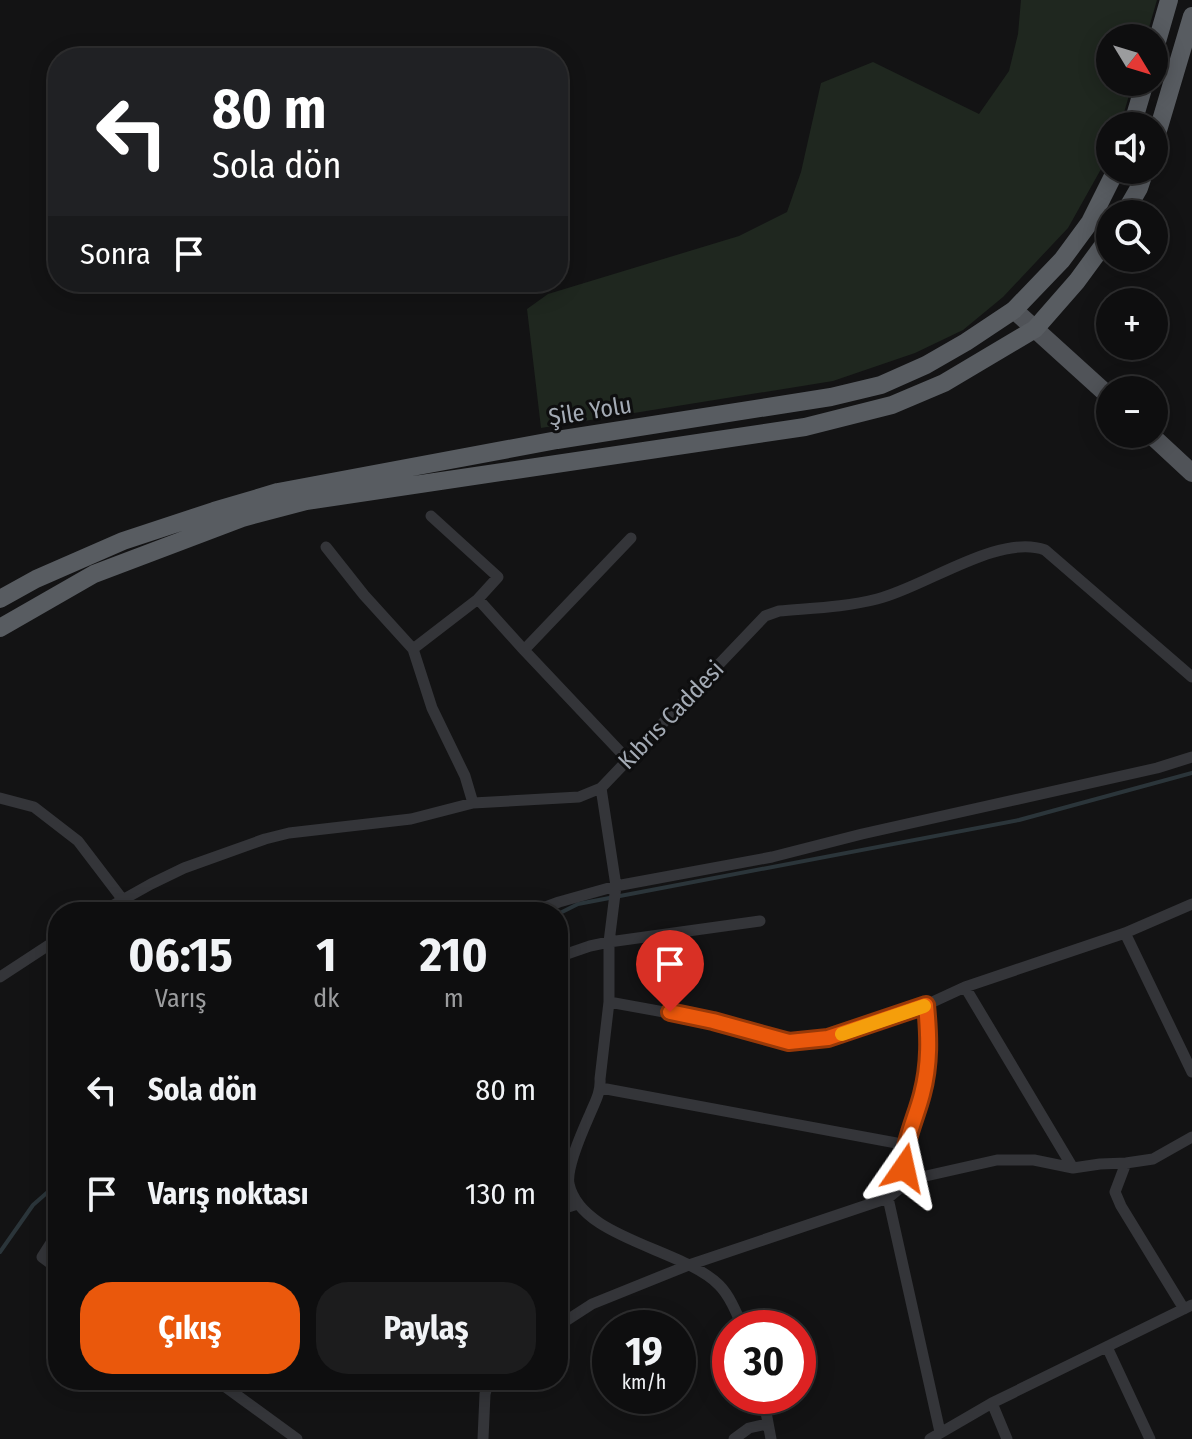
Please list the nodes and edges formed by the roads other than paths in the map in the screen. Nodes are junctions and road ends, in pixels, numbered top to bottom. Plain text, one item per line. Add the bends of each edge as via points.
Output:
1 (1169, 0) edge
2 (1192, 16) edge
3 (1162, 24) edge
4 (1164, 112) edge
5 (1109, 184) edge
6 (1096, 255) edge
7 (1014, 310) junction
8 (1035, 329) junction
9 (1096, 384) edge
10 (1165, 448) edge
11 (1192, 473) edge
12 (431, 516) dead end
13 (631, 538) dead end
14 (326, 547) dead end
15 (0, 599) edge
16 (478, 599) junction
17 (0, 628) edge
18 (413, 649) junction
19 (524, 650) junction
20 (1192, 677) edge
21 (1192, 757) edge
22 (627, 759) junction
23 (601, 788) junction
24 (0, 798) edge
25 (473, 803) junction
26 (616, 886) junction
27 (123, 900) junction
28 (119, 902) edge
29 (564, 902) edge
30 (1192, 904) edge
31 (760, 921) dead end
32 (1125, 933) junction
33 (609, 942) junction
34 (48, 946) edge
35 (568, 954) edge
36 (0, 977) edge
37 (965, 987) junction
38 (609, 1002) junction
39 (926, 1005) junction
40 (1192, 1072) edge
41 (601, 1088) junction
42 (1192, 1137) edge
43 (907, 1145) junction
44 (1126, 1163) junction
45 (1073, 1168) junction
46 (911, 1177) junction
47 (888, 1198) junction
48 (578, 1204) junction
49 (568, 1207) edge
50 (689, 1265) junction
51 (1188, 1307) edge
52 (735, 1310) edge
53 (568, 1320) edge
54 (1107, 1347) junction
55 (230, 1390) edge
56 (486, 1390) edge
57 (992, 1403) junction
58 (766, 1414) edge
59 (767, 1424) junction
60 (935, 1436) edge
61 (297, 1439) edge
62 (483, 1439) edge
63 (734, 1439) edge
64 (771, 1439) edge
65 (1007, 1439) edge
66 (1150, 1439) edge

1 - 3 highway
2 - 4 highway
5 - 7 highway, Şile Yolu via 1062,260
6 - 8 highway, Şile Yolu
7 - 8 main road
7 - 15 highway, Şile Yolu via 926,365 881,385 278,492 123,541
8 - 9 main road
8 - 17 highway, Şile Yolu via 931,389 892,405 805,427 306,501 242,518 94,574
10 - 11 main road
12 - 16 street via 498,577
13 - 19 street
14 - 18 street
16 - 18 street
16 - 19 street
18 - 25 street
19 - 22 street
20 - 22 street, Kıbrıs Caddesi via 1045,550 1024,546 999,550 879,599 765,616
21 - 26 street via 772,857
22 - 23 street, Kıbrıs Caddesi
23 - 25 street, Kıbrıs Caddesi via 579,797
23 - 26 street
24 - 27 street via 34,807 78,841
25 - 27 street, Kıbrıs Caddesi via 411,819 265,839 184,868
26 - 29 street
26 - 33 street
27 - 28 street, Kıbrıs Caddesi
30 - 32 street
31 - 33 street
32 - 37 street
32 - 40 street
33 - 35 street
33 - 38 street
34 - 36 street
37 - 39 street
37 - 45 street
38 - 39 street via 713,1021 789,1042 828,1038
38 - 41 street
39 - 43 street via 928,1067
41 - 43 street
41 - 48 street via 568,1173
42 - 44 street via 1153,1159
43 - 46 street via 904,1168
44 - 45 street
44 - 51 street via 1115,1192 1121,1206
45 - 46 street via 997,1160
46 - 47 street
47 - 50 street
47 - 60 street
48 - 49 street
48 - 50 street via 606,1227
50 - 52 street via 719,1285
50 - 53 street via 592,1304
51 - 54 street
54 - 57 street
54 - 66 street
55 - 61 street
56 - 62 street
57 - 60 street
57 - 65 street
58 - 59 street
59 - 63 street
59 - 64 street

